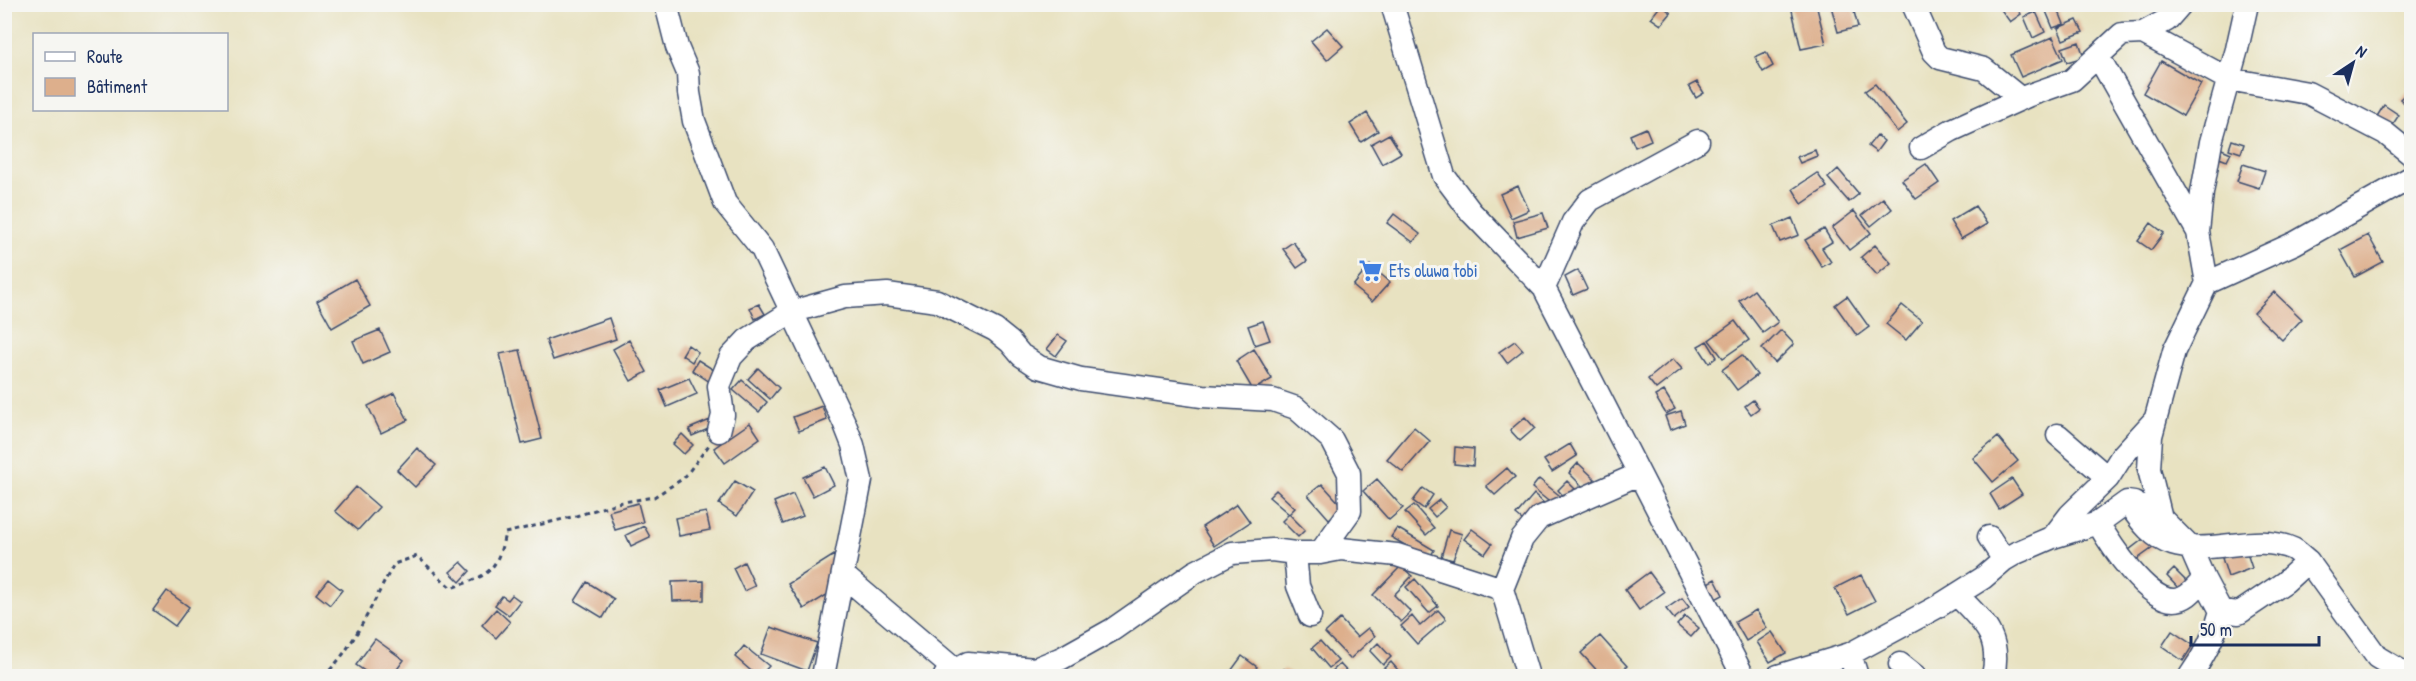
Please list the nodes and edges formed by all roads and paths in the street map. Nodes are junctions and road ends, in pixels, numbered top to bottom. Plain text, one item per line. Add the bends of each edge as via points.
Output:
1 (666, 4) edge
2 (1392, 4) edge
3 (1913, 4) edge
4 (2181, 4) edge
5 (2247, 4) edge
6 (2143, 33) junction
7 (2098, 56) junction
8 (2228, 79) junction
9 (2021, 99) junction
10 (1698, 141) dead end
11 (1921, 148) dead end
12 (2412, 155) edge
13 (2412, 177) edge
14 (2198, 232) junction
15 (2207, 283) junction
16 (1544, 288) junction
17 (791, 312) junction
18 (2154, 421) junction
19 (719, 431) joint
20 (2058, 435) dead end
21 (2149, 468) junction
22 (1639, 474) junction
23 (2108, 478) junction
24 (2130, 502) junction
25 (2161, 518) junction
26 (2098, 523) junction
27 (1989, 537) dead end
28 (2053, 537) junction
29 (2190, 547) junction
30 (1295, 553) junction
31 (1320, 553) junction
32 (2004, 560) junction
33 (2308, 561) junction
34 (843, 575) junction
35 (2204, 579) junction
36 (1502, 589) junction
37 (1957, 595) junction
38 (2221, 611) junction
39 (1310, 616) dead end
40 (1850, 654) junction
41 (950, 673) edge
42 (323, 676) edge
43 (823, 676) edge
44 (1528, 676) edge
45 (1743, 676) edge
46 (1778, 676) edge
47 (1857, 676) edge
48 (1994, 676) edge
49 (2190, 676) edge
50 (2409, 676) edge

1 - 17 street via 688,73 694,121 725,203 762,249
2 - 16 street via 1444,176 1471,212
3 - 9 street via 1940,58 1984,69
4 - 6 street via 2167,20
5 - 8 street
6 - 7 street via 2122,34
6 - 8 street
7 - 9 street via 2072,80
7 - 14 street
8 - 12 street via 2308,93 2385,133
8 - 14 street via 2211,142
9 - 11 street
10 - 16 street via 1590,200 1573,222
13 - 15 street via 2295,243
14 - 15 street
15 - 18 street via 2174,351
16 - 22 street
17 - 19 street via 747,340 731,357 719,386 723,415
17 - 31 street via 845,297 887,294 937,301 995,330 1021,356 1039,367 1081,379 1202,396 1273,400 1296,408 1332,440 1349,473 1350,511
17 - 34 street via 844,422 861,480
18 - 21 street
18 - 23 street
19 - 42 path via 684,478 654,497 505,533 493,568 480,578 451,588 417,556 394,564 334,668
20 - 23 street
21 - 24 street
21 - 25 street
22 - 36 street via 1539,518 1522,539
22 - 45 street
23 - 28 street
24 - 25 street
24 - 26 street
24 - 29 street via 2142,524 2156,535 2171,544
25 - 29 street
26 - 28 street
26 - 35 street via 2132,574 2158,596 2173,600 2186,597
27 - 32 street
28 - 32 street
29 - 33 street via 2273,545 2294,549
29 - 35 street
30 - 31 street
30 - 39 street via 1298,586
30 - 41 street via 1232,553 1195,572 1112,630 1035,669 968,663
31 - 36 street via 1341,549 1397,555
32 - 37 street
33 - 38 street via 2239,613
33 - 50 street via 2378,657
34 - 41 street
34 - 43 street
35 - 38 street
36 - 44 street
37 - 40 street
37 - 48 street via 1991,632
38 - 49 street via 2206,654
40 - 46 street
40 - 47 street

